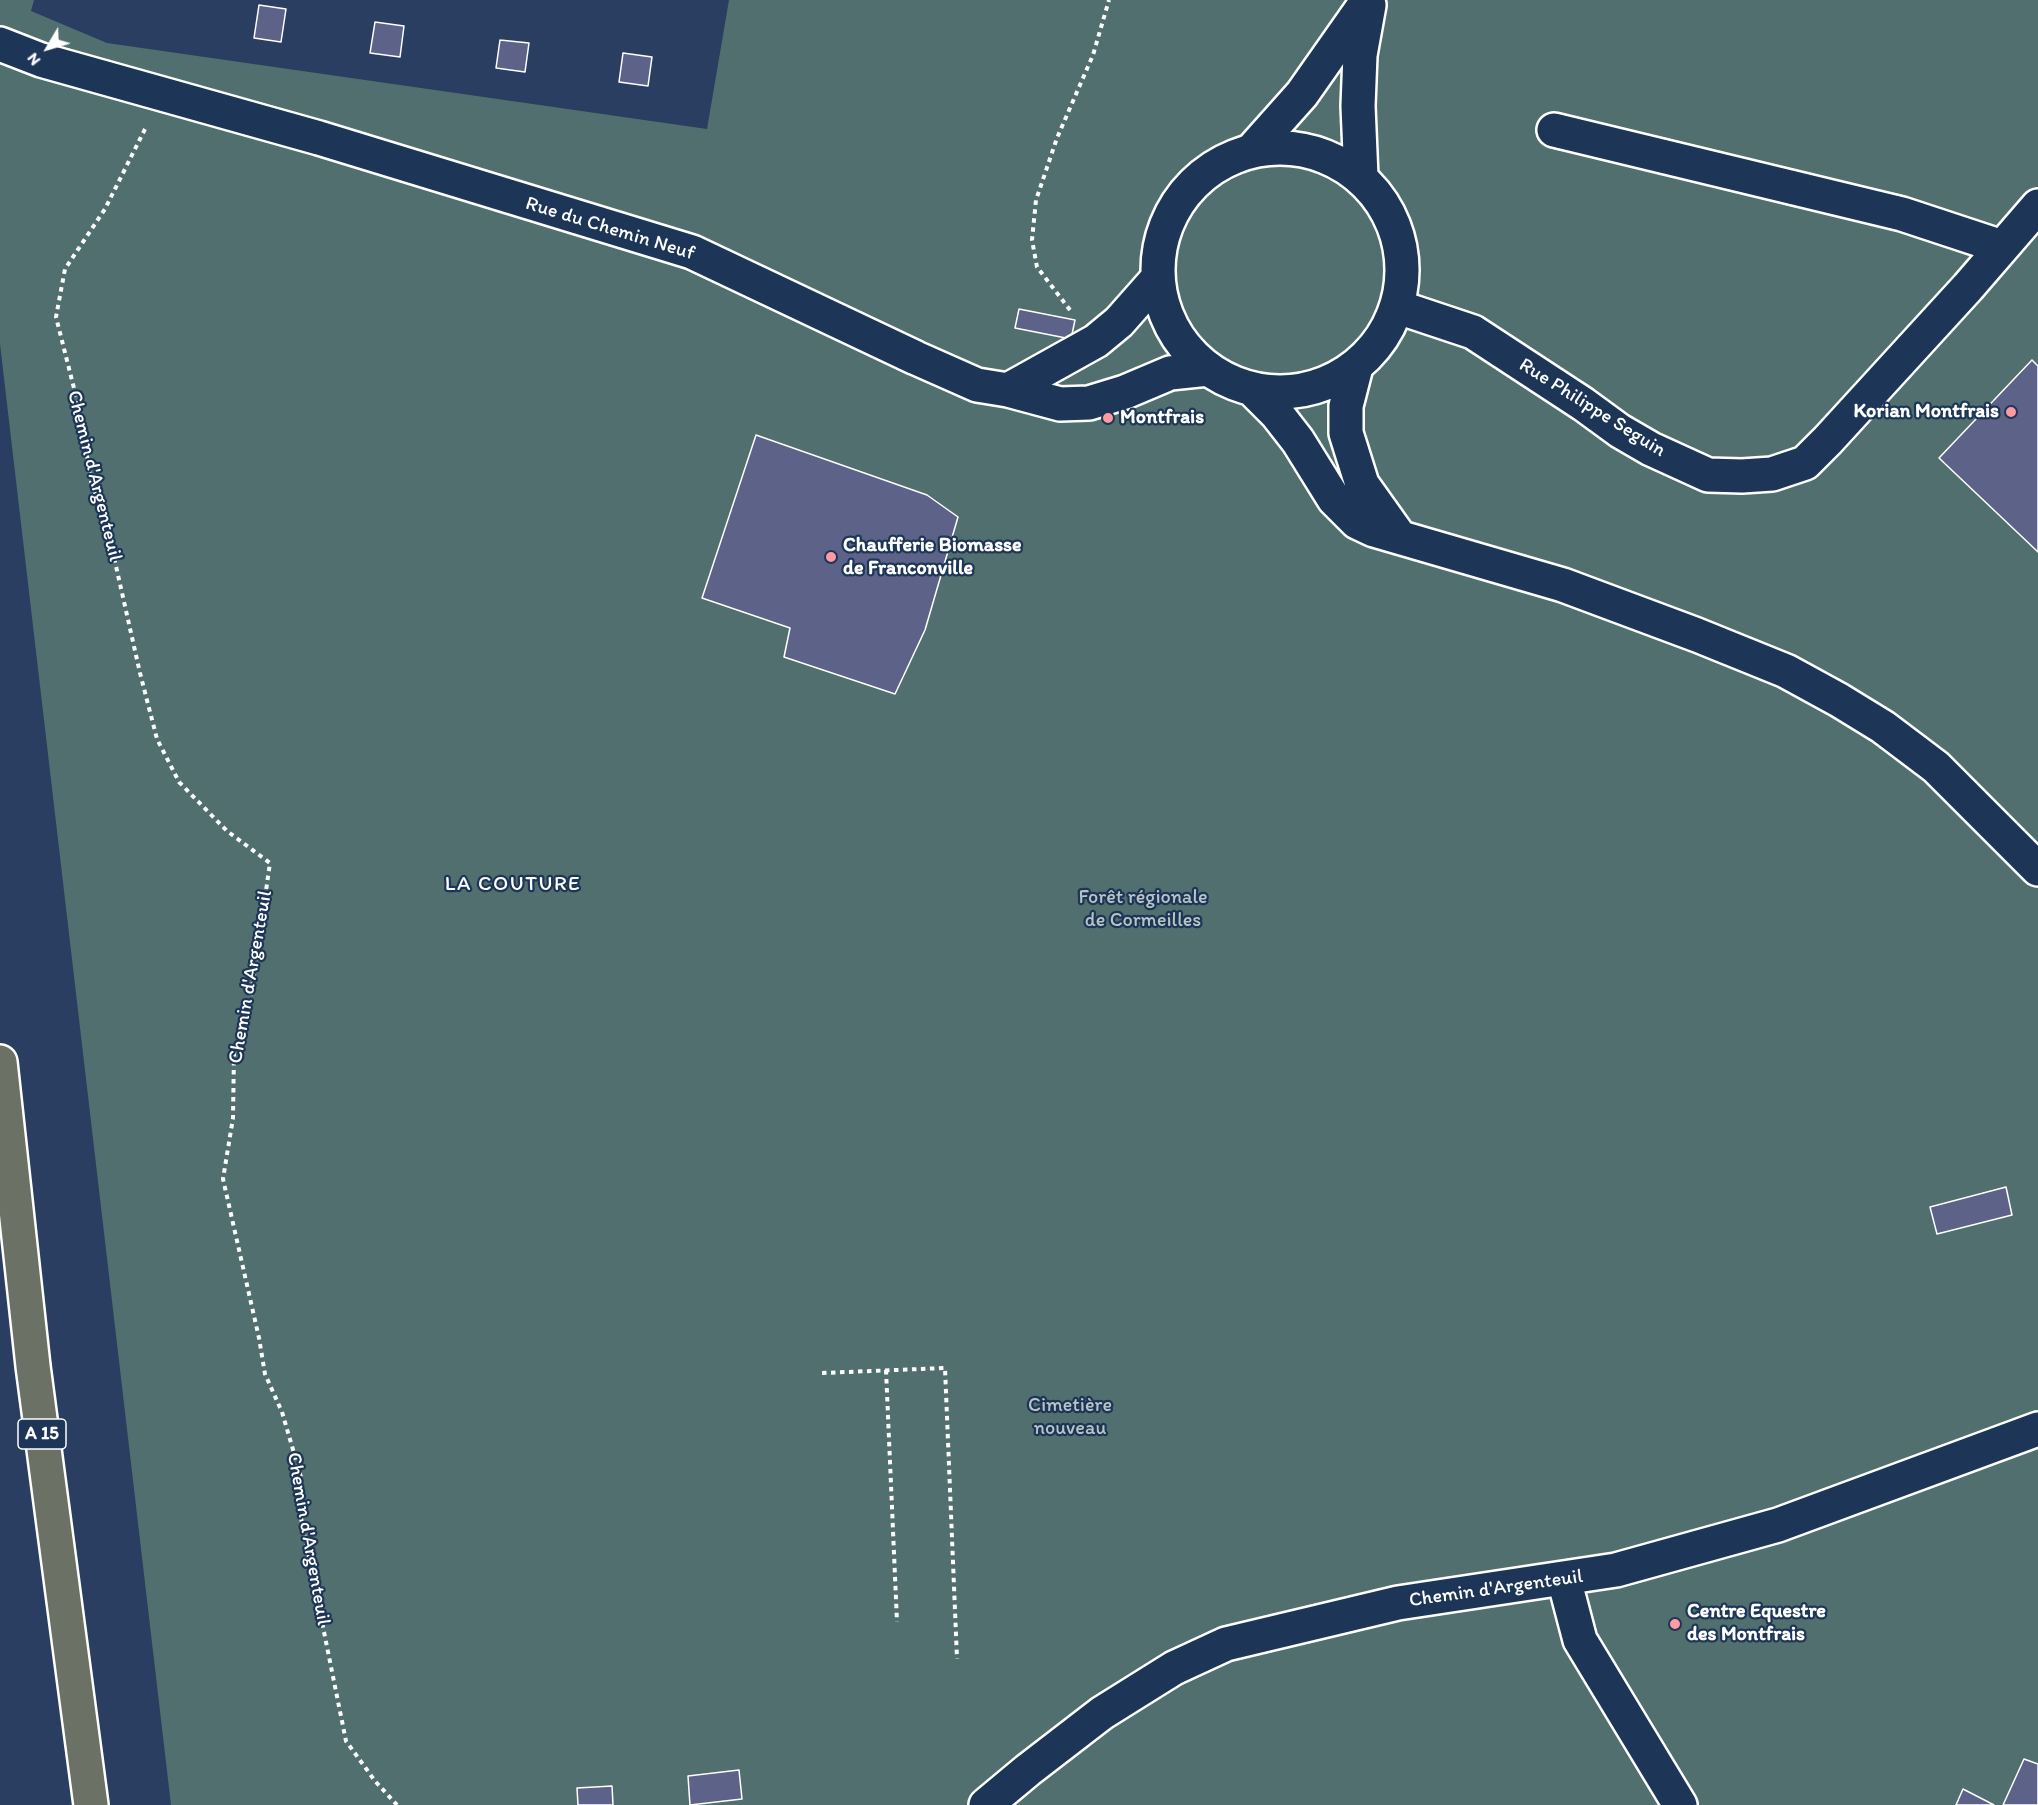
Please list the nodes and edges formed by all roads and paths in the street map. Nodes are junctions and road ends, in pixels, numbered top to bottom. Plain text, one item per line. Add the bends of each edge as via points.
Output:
1 (1369, 0) edge
2 (0, 44) edge
3 (163, 94) junction
4 (1554, 130) dead end
5 (1253, 149) junction
6 (1361, 177) junction
7 (2038, 206) edge
8 (2002, 247) junction
9 (1157, 279) junction
10 (1398, 307) junction
11 (1356, 367) junction
12 (1208, 369) junction
13 (1008, 390) junction
14 (1253, 390) junction
15 (1399, 536) junction
16 (2038, 869) edge
17 (0, 1062) edge
18 (886, 1370) junction
19 (822, 1373) dead end
20 (2038, 1429) edge
21 (1564, 1580) junction
22 (897, 1622) dead end
23 (957, 1659) dead end
24 (91, 1805) edge
25 (397, 1805) edge
26 (986, 1805) edge
27 (1680, 1805) edge

1 - 5 street via 1302,94
1 - 6 street via 1360,55
2 - 3 street, Rue du Chemin Neuf via 41,60
3 - 13 street, Rue du Chemin Neuf via 692,252 967,381
3 - 25 path, Chemin d'Argenteuil via 105,209 65,269 56,316 80,412 91,481 109,535 157,739 179,782 227,831 270,863 251,994 234,1053 233,1118 223,1179 266,1374 301,1477 301,1518 346,1741
4 - 8 street via 1902,214
5 - 6 street via 1291,146 1328,156
5 - 9 street via 1220,161 1185,192 1172,211 1160,244
6 - 10 street via 1390,214 1403,260
7 - 8 street, Rue Philippe Seguin
8 - 10 street, Rue Philippe Seguin via 1875,391 1805,463 1772,474 1708,475 1620,431 1473,332
9 - 12 street via 1165,313 1182,344
9 - 13 street via 1119,322 1096,341
10 - 11 street via 1374,350
11 - 14 street via 1338,379 1296,392
11 - 15 street via 1346,406 1346,433 1362,484
12 - 13 street, Rue du Chemin Neuf via 1170,373 1089,403 1060,404
12 - 14 street
14 - 15 street via 1292,432 1334,499 1357,522
15 - 16 street via 1563,585 1786,671 1883,727 1936,767
17 - 24 highway, A 15 via 33,1366
18 - 19 path
18 - 22 path
18 - 23 path via 945,1368
20 - 21 street, Chemin d'Argenteuil via 1778,1525 1616,1570
21 - 26 street, Chemin d'Argenteuil via 1398,1603 1226,1644 1174,1668 1102,1713
21 - 27 street via 1580,1640

